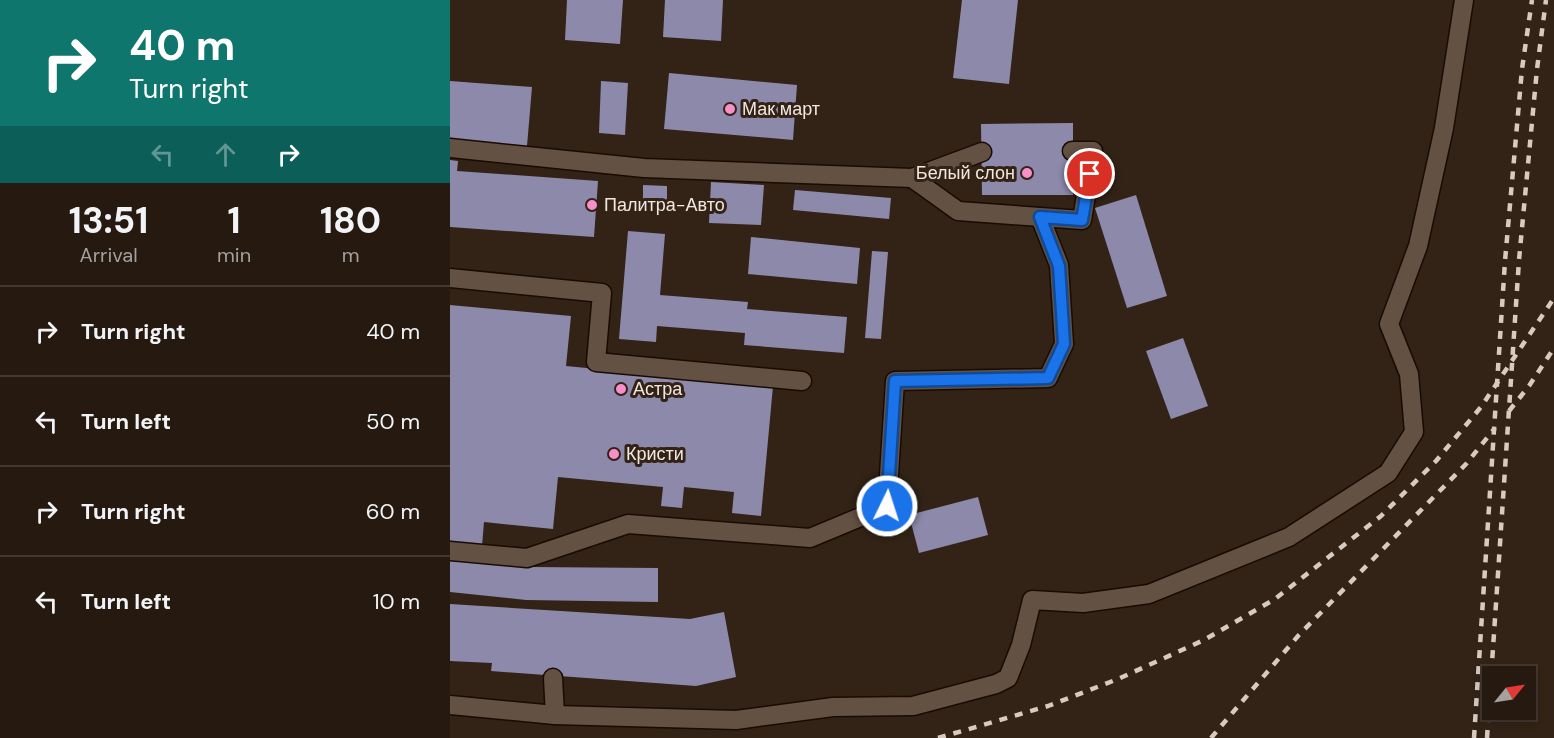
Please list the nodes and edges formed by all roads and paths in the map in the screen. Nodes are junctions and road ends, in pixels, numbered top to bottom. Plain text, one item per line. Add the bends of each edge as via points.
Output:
1 (1464, 0) edge
2 (450, 148) edge
3 (1072, 151) dead end
4 (982, 152) dead end
5 (912, 178) junction
6 (1040, 217) junction
7 (450, 278) edge
8 (802, 381) dead end
9 (450, 550) edge
10 (553, 678) dead end
11 (450, 705) edge
12 (555, 715) junction

1 - 12 lane via 1444,128 1418,246 1389,324 1409,374 1414,432 1388,472 1289,537 1149,594 1083,603 1032,600 1008,678 996,684 913,706 833,707 736,720
2 - 5 lane via 644,168
3 - 6 lane via 1094,151 1082,220
4 - 5 lane
5 - 6 lane via 958,211
6 - 9 lane via 1059,266 1064,344 1048,378 895,381 887,506 810,538 628,524 527,558
7 - 8 lane via 602,292 596,362
10 - 12 lane
11 - 12 lane

